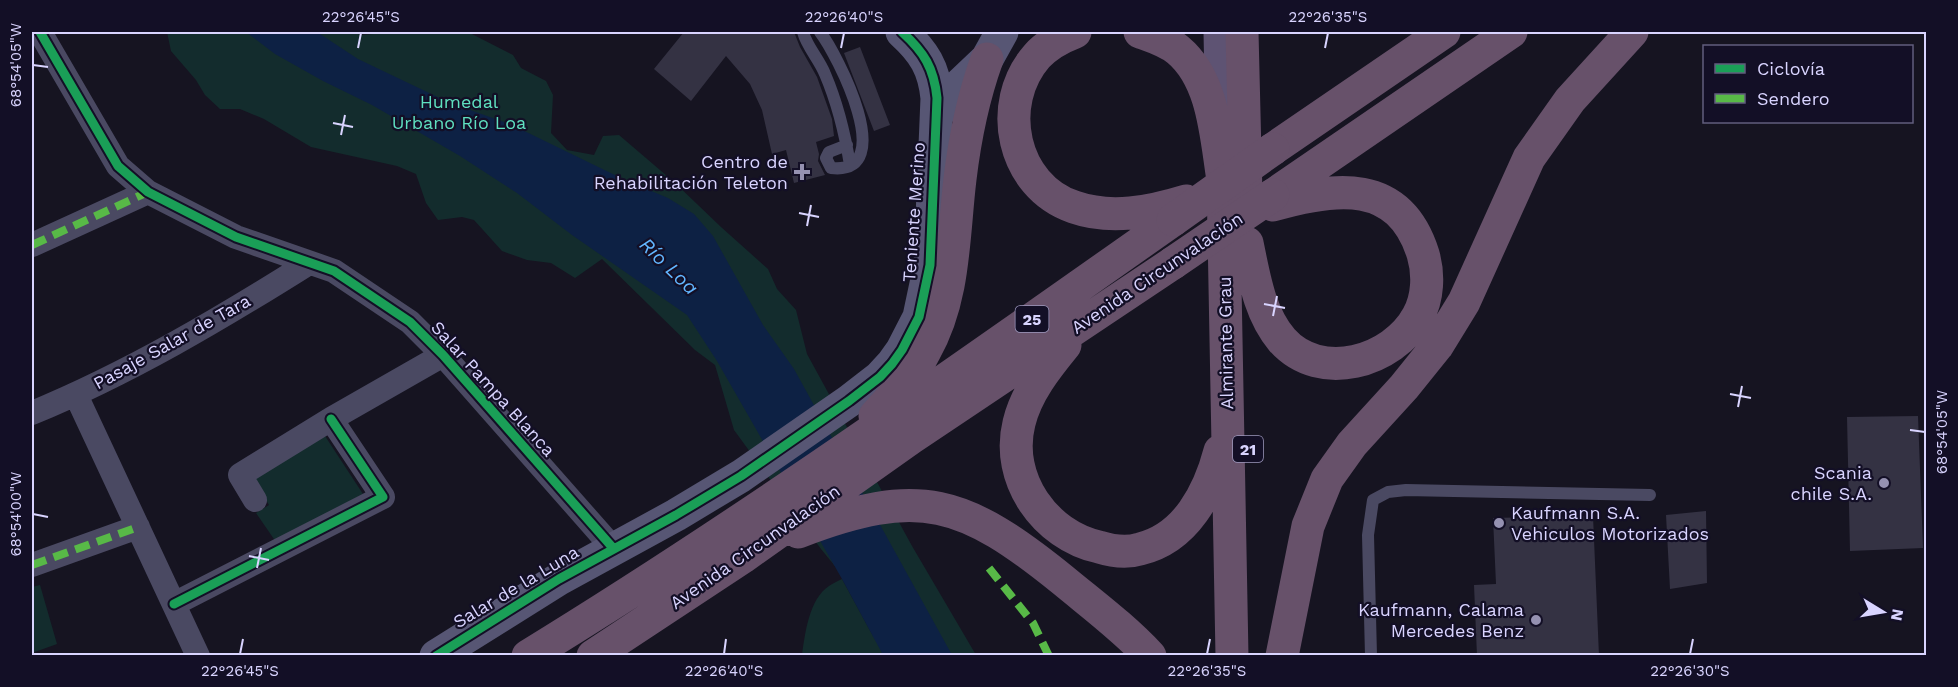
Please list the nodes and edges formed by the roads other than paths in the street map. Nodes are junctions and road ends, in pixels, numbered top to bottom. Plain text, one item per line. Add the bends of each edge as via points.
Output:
1 (40, 32) edge
2 (803, 32) edge
3 (820, 32) edge
4 (1076, 32) edge
5 (1140, 32) edge
6 (1220, 32) edge
7 (1242, 32) edge
8 (1416, 32) edge
9 (1443, 32) edge
10 (1511, 32) edge
11 (1632, 32) edge
12 (909, 38) edge
13 (995, 45) edge
14 (1366, 84) junction
15 (937, 116) junction
16 (863, 129) junction
17 (845, 140) junction
18 (850, 165) junction
19 (1237, 172) junction
20 (148, 192) junction
21 (1173, 212) junction
22 (1259, 214) junction
23 (32, 245) edge
24 (309, 263) junction
25 (1090, 318) junction
26 (443, 355) junction
27 (76, 394) junction
28 (890, 410) junction
29 (32, 413) edge
30 (331, 419) junction
31 (1227, 423) junction
32 (741, 477) joint
33 (1650, 495) dead end
34 (255, 500) dead end
35 (138, 527) junction
36 (784, 533) junction
37 (613, 548) junction
38 (32, 565) edge
39 (174, 604) junction
40 (198, 656) edge
41 (436, 656) edge
42 (528, 656) edge
43 (593, 656) edge
44 (1150, 656) edge
45 (1232, 656) edge
46 (1249, 656) edge
47 (1282, 656) edge
48 (1371, 656) edge

1 - 20 street, Salar Pampa Blanca via 118,166
2 - 17 lane via 825,75
3 - 16 lane via 844,76
4 - 21 highway via 1038,55 1021,82 1013,128 1022,159 1043,188 1073,207 1106,214
5 - 19 highway via 1179,51 1197,75
6 - 19 main road, Almirante Grau
7 - 19 highway, Almirante Grau
8 - 14 highway
9 - 14 highway, Avenida Circunvalación / 25
10 - 22 highway, Avenida Circunvalación / 25
11 - 47 highway via 1570,100 1529,158 1464,302 1442,339 1327,479 1308,526
12 - 13 street via 932,54 953,62
12 - 15 street, Teniente Merino via 934,74
13 - 15 street via 948,96
13 - 28 highway via 977,88 965,146 952,265 943,308 926,351
14 - 19 highway, Avenida Circunvalación / 25
15 - 28 street, Teniente Merino via 930,265 919,317 902,350 886,370
16 - 17 lane
16 - 18 lane via 862,151
17 - 18 lane
17 - 18 lane via 827,155 827,162 835,169
19 - 21 highway, Avenida Circunvalación / 25, bridge
19 - 22 highway, Almirante Grau / 21
19 - 31 highway, Almirante Grau / 21
20 - 23 street
20 - 24 street, Salar Pampa Blanca via 236,237
21 - 28 highway, Avenida Circunvalación / 25
22 - 22 highway via 1306,196 1341,191 1365,194 1389,204 1408,222 1425,259 1424,303 1412,327 1389,348 1362,360 1322,362 1301,354 1283,340 1267,317 1257,291
22 - 25 highway, Avenida Circunvalación / 25, bridge via 1173,263
22 - 46 highway, Almirante Grau / 21
24 - 26 street, Salar Pampa Blanca via 334,271 410,322
24 - 27 street, Pasaje Salar de Tara via 203,328
25 - 28 highway, Avenida Circunvalación / 25
25 - 31 highway via 1037,382 1018,424 1016,455 1026,490 1059,530 1084,543 1112,550 1140,549 1166,537 1199,505 1215,470
26 - 30 street
26 - 37 street, Salar Pampa Blanca
27 - 29 street, Pasaje Salar de Tara
27 - 35 street
28 - 32 street, Teniente Merino
28 - 36 highway, Avenida Circunvalación / 25
28 - 42 highway, Avenida Circunvalación / 25 via 841,452
30 - 34 street via 240,475
30 - 39 street via 383,497
31 - 45 highway, Almirante Grau / 21
32 - 37 street, Salar de la Luna
33 - 48 lane via 1406,490 1388,492 1373,500 1368,535
35 - 38 street
35 - 39 street
36 - 43 highway, Avenida Circunvalación / 25
36 - 44 highway via 878,507 915,505 952,511 987,525 1017,544
37 - 41 street, Salar de la Luna
39 - 40 street

